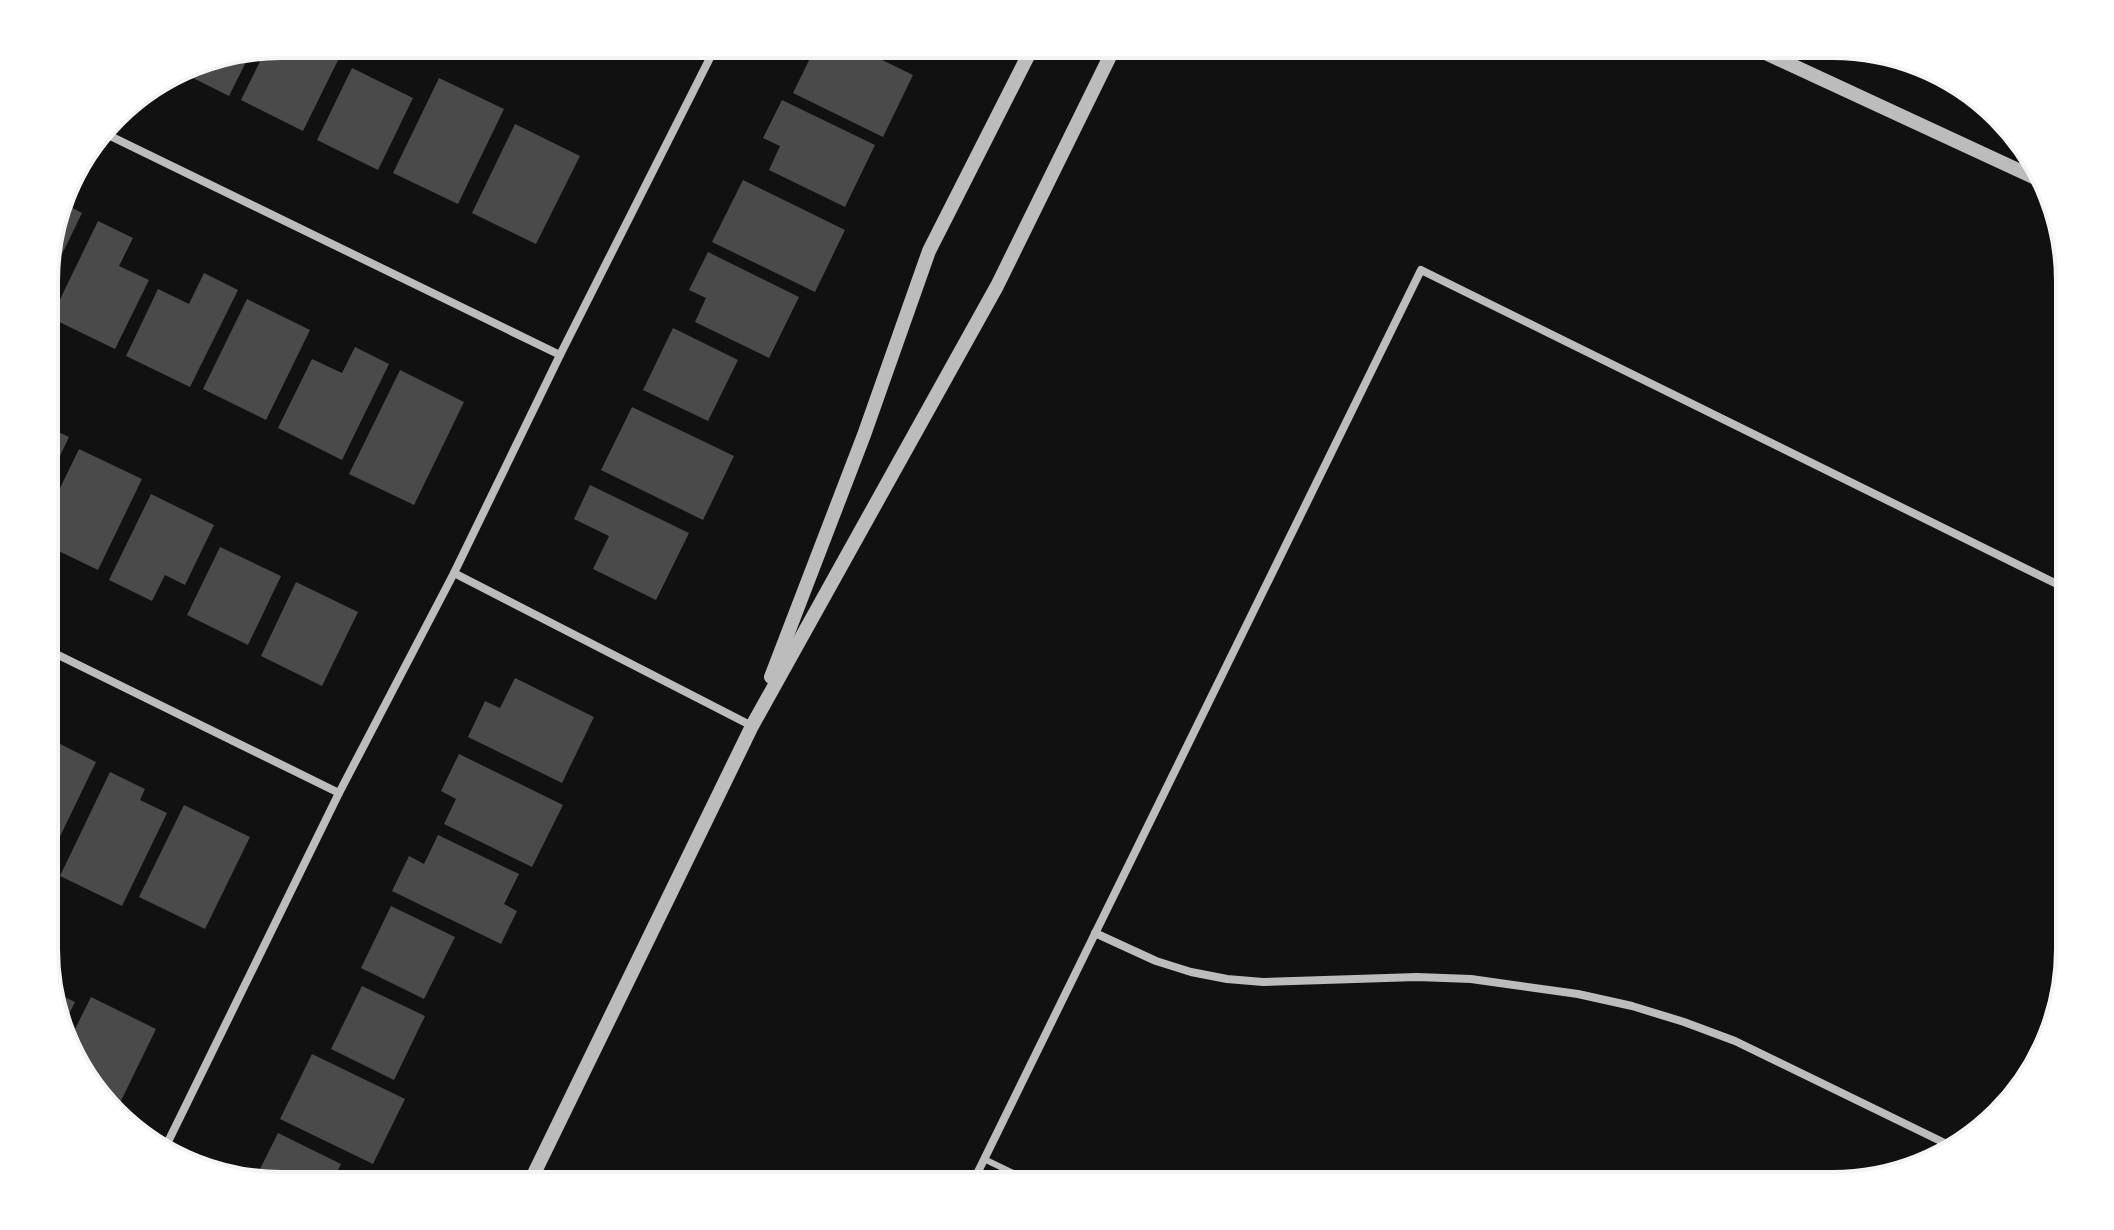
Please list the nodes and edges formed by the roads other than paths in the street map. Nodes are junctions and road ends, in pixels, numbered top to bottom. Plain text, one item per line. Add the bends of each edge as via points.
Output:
1 (710, 58) edge
2 (1027, 58) edge
3 (1109, 58) edge
4 (1776, 58) edge
5 (111, 136) edge
6 (2029, 175) edge
7 (560, 355) junction
8 (454, 573) junction
9 (2056, 584) edge
10 (58, 655) edge
11 (752, 726) junction
12 (339, 793) junction
13 (1095, 933) junction
14 (168, 1141) edge
15 (1944, 1143) edge
16 (984, 1159) junction
17 (535, 1172) edge
18 (978, 1172) edge
19 (1011, 1172) edge

1 - 7 street
2 - 11 street via 929,251
3 - 11 street via 997,286
4 - 6 street
5 - 7 street
7 - 8 street
8 - 11 street
8 - 12 street
9 - 13 street via 1421,270
10 - 12 street
11 - 17 street
12 - 14 street
13 - 15 street via 1156,961 1227,979 1471,979 1632,1006 1735,1041
13 - 16 street
16 - 18 street
16 - 19 lane

